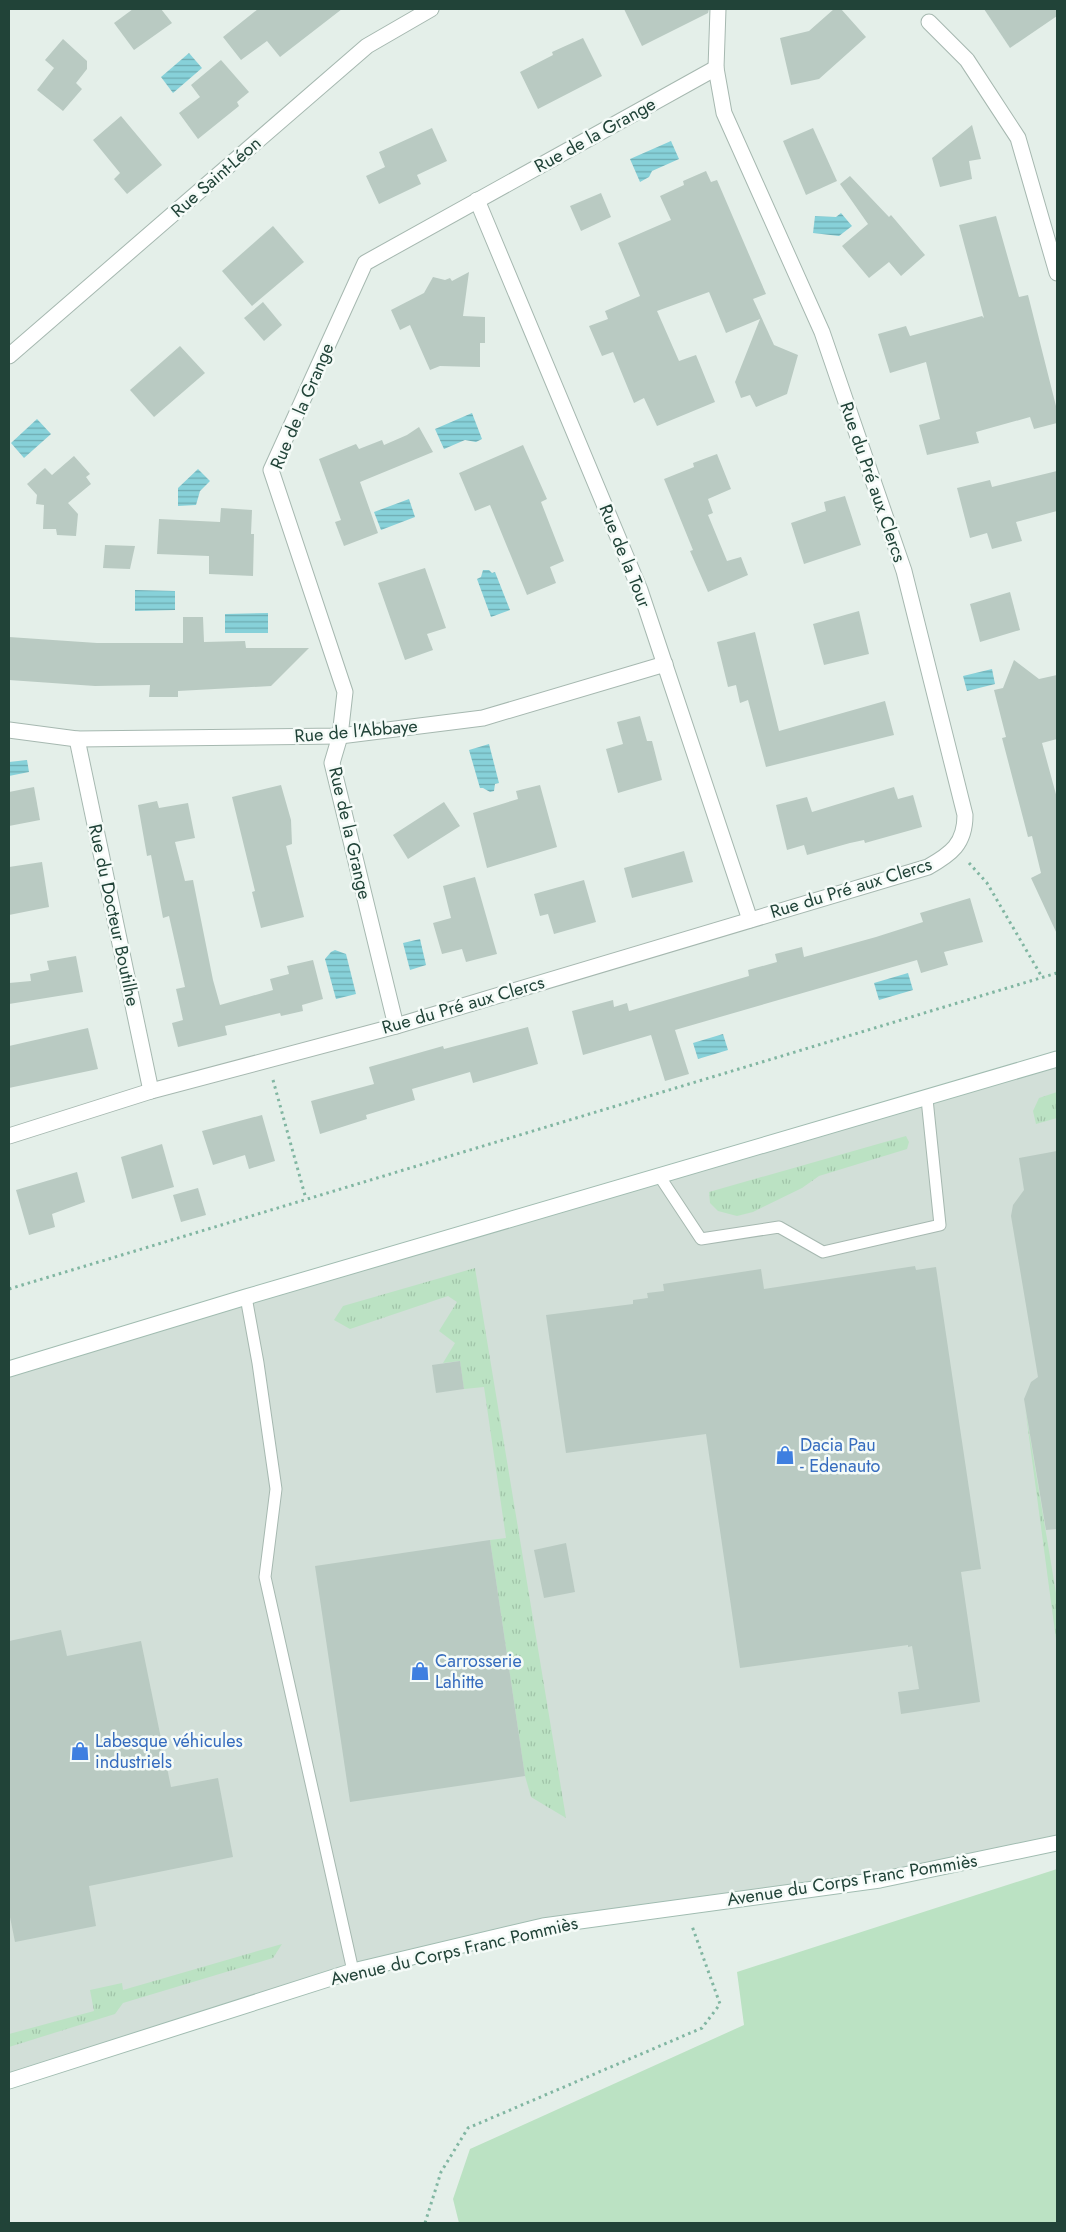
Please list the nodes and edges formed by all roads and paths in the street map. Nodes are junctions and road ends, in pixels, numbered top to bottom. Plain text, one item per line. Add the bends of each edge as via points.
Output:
1 (431, 9) edge
2 (718, 9) edge
3 (929, 22) dead end
4 (716, 68) junction
5 (477, 200) junction
6 (1057, 273) edge
7 (9, 356) edge
8 (665, 664) junction
9 (9, 730) edge
10 (340, 736) junction
11 (77, 739) junction
12 (955, 848) junction
13 (750, 920) junction
14 (1057, 973) edge
15 (1042, 977) junction
16 (396, 1026) junction
17 (1057, 1059) edge
18 (268, 1060) junction
19 (151, 1091) junction
20 (927, 1099) junction
21 (9, 1136) edge
22 (660, 1176) junction
23 (306, 1199) junction
24 (9, 1289) edge
25 (246, 1297) junction
26 (9, 1369) edge
27 (1057, 1843) edge
28 (686, 1906) junction
29 (353, 1971) junction
30 (9, 2081) edge
31 (426, 2223) edge

1 - 7 street, Rue Saint-Léon via 367,46
2 - 4 street, Rue du Pré aux Clercs
3 - 6 street via 968,60 1018,138
4 - 5 street, Rue de la Grange
4 - 12 street, Rue du Pré aux Clercs via 724,112 822,332 904,571 965,815 964,832
5 - 8 street, Rue de la Tour via 640,590
5 - 10 street, Rue de la Grange via 366,263 271,470 345,692
8 - 10 street, Rue de l'Abbaye via 483,718
8 - 13 street, Rue de la Tour
9 - 11 street, Rue de l'Abbaye
10 - 11 street, Rue de l'Abbaye
10 - 16 street, Rue de la Grange via 332,764
11 - 19 street, Rue du Docteur Boutilhe
12 - 13 street, Rue du Pré aux Clercs via 928,867
12 - 15 path via 987,883
13 - 16 street, Rue du Pré aux Clercs
14 - 15 path
15 - 23 path
16 - 18 street, Rue du Pré aux Clercs
17 - 20 street
18 - 19 street, Rue du Pré aux Clercs
18 - 23 path
19 - 21 street, Rue du Pré aux Clercs
20 - 22 street
20 - 22 lane via 940,1225 823,1252 779,1228 701,1239
22 - 25 street
23 - 24 path
25 - 26 street
25 - 29 lane via 276,1490 265,1577
27 - 28 street, Avenue du Corps Franc Pommiès via 880,1880
28 - 29 street, Avenue du Corps Franc Pommiès via 542,1926
28 - 31 path via 720,2004 702,2028 468,2128 441,2172
29 - 30 street, Avenue du Corps Franc Pommiès

